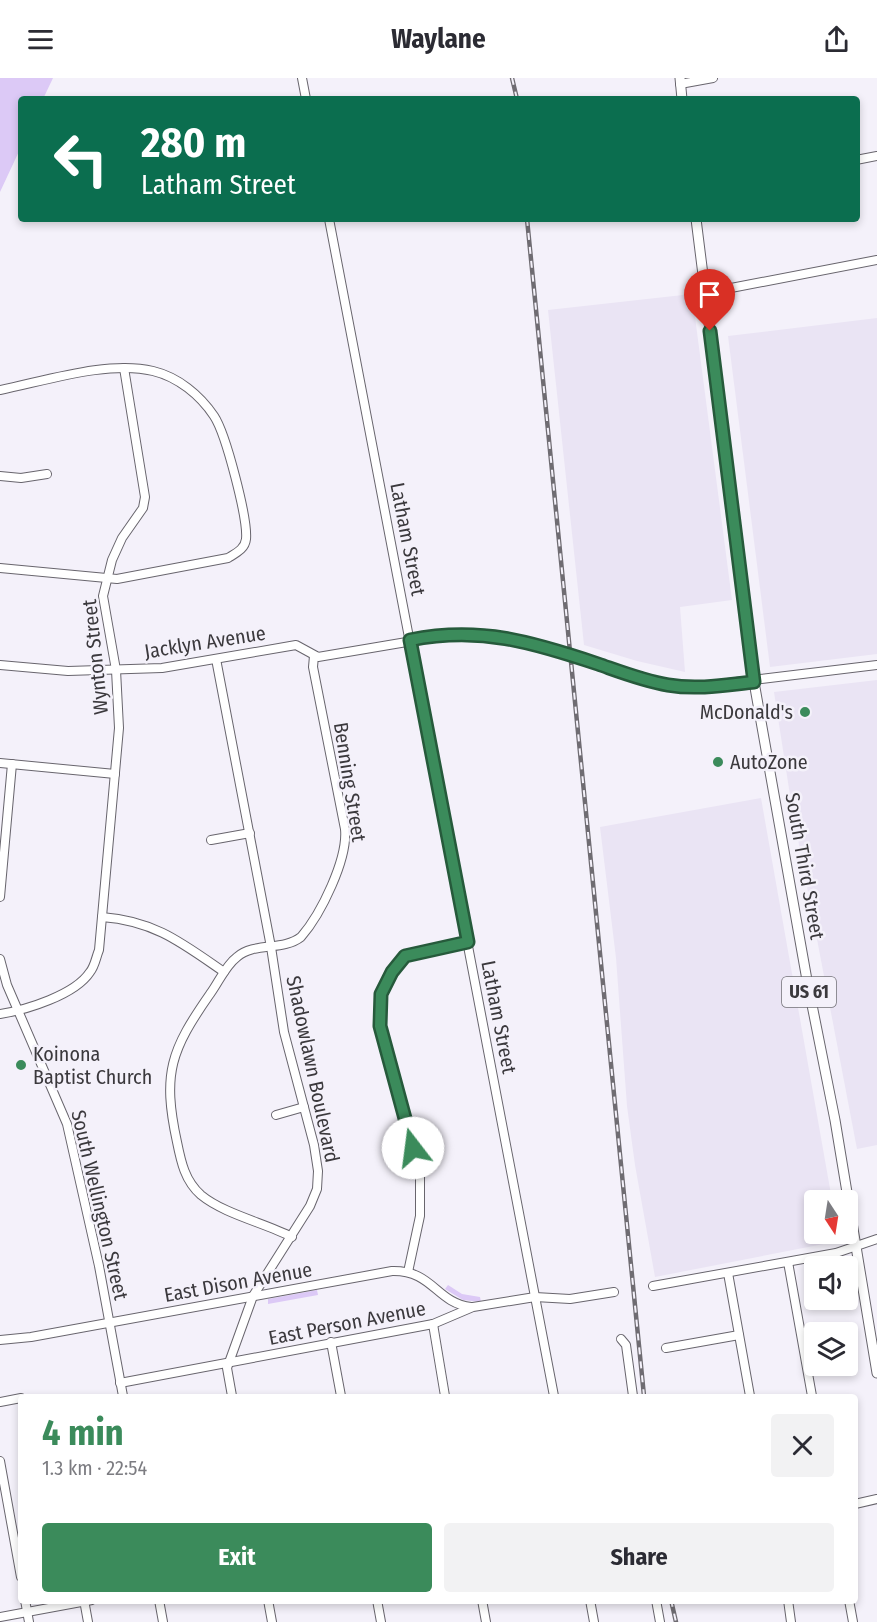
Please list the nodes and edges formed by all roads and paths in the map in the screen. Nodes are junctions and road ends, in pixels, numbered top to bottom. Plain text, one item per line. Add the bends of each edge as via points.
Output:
1 (302, 78) edge
2 (713, 78) edge
3 (680, 81) edge
4 (305, 96) edge
5 (682, 96) edge
6 (877, 156) edge
7 (860, 159) edge
8 (330, 222) edge
9 (696, 222) edge
10 (877, 260) edge
11 (705, 292) junction
12 (124, 368) junction
13 (0, 390) edge
14 (47, 474) dead end
15 (0, 476) edge
16 (0, 568) edge
17 (108, 577) junction
18 (410, 640) junction
19 (314, 656) junction
20 (216, 659) junction
21 (0, 665) edge
22 (877, 665) edge
23 (116, 670) junction
24 (754, 682) junction
25 (0, 763) edge
26 (12, 764) junction
27 (115, 774) junction
28 (250, 833) junction
29 (211, 840) dead end
30 (0, 897) edge
31 (102, 917) junction
32 (468, 942) junction
33 (271, 947) junction
34 (0, 959) edge
35 (224, 972) junction
36 (19, 1011) junction
37 (0, 1014) edge
38 (304, 1107) junction
39 (276, 1115) dead end
40 (292, 1237) junction
41 (877, 1239) edge
42 (855, 1245) junction
43 (788, 1262) junction
44 (408, 1272) junction
45 (728, 1273) junction
46 (653, 1286) dead end
47 (614, 1292) dead end
48 (253, 1296) junction
49 (535, 1297) junction
50 (473, 1307) junction
51 (109, 1322) junction
52 (433, 1324) junction
53 (739, 1335) junction
54 (621, 1339) dead end
55 (0, 1340) edge
56 (331, 1342) junction
57 (666, 1348) dead end
58 (228, 1363) junction
59 (877, 1373) edge
60 (120, 1383) junction
61 (123, 1394) edge
62 (232, 1394) edge
63 (340, 1394) edge
64 (445, 1394) edge
65 (554, 1394) edge
66 (633, 1394) edge
67 (750, 1394) edge
68 (812, 1394) edge
69 (18, 1399) edge
70 (0, 1402) edge
71 (0, 1461) edge
72 (877, 1499) edge
73 (858, 1503) edge
74 (18, 1560) edge
75 (26, 1604) edge
76 (71, 1604) edge
77 (87, 1604) edge
78 (160, 1604) edge
79 (269, 1604) edge
80 (378, 1604) edge
81 (483, 1604) edge
82 (591, 1604) edge
83 (657, 1604) edge
84 (789, 1604) edge
85 (850, 1604) edge
86 (27, 1612) junction
87 (0, 1617) edge
88 (29, 1622) edge
89 (88, 1622) edge
90 (162, 1622) edge
91 (272, 1622) edge
92 (381, 1622) edge
93 (486, 1622) edge
94 (594, 1622) edge
95 (660, 1622) edge
96 (791, 1622) edge
97 (853, 1622) edge

1 - 4 street
2 - 3 street
3 - 5 main road
6 - 7 street
8 - 18 street, Latham Street
9 - 11 main road, South Third Street / US 61
10 - 11 street
11 - 24 main road, South Third Street / US 61
12 - 13 street
12 - 17 street, Wynton Street via 146,497 122,538
12 - 17 street via 155,371 178,381 201,399 216,418 226,441 246,526 246,542 228,558 144,575
14 - 15 street
16 - 17 street
17 - 23 street, Wynton Street via 103,596
18 - 19 street, Jacklyn Avenue
18 - 24 street, Jacklyn Avenue via 446,634 492,635 528,642 665,685 703,687
18 - 32 street, Latham Street
19 - 20 street, Jacklyn Avenue via 296,645
19 - 33 street, Benning Street via 344,823 345,852 305,932 290,944
20 - 23 street, Jacklyn Avenue via 168,668
20 - 28 street, Shadowlawn Boulevard
21 - 23 street, Jacklyn Avenue via 68,671
22 - 24 street, Jacklyn Avenue
23 - 27 street, Wynton Street via 119,728
24 - 42 main road, South Third Street / US 61
25 - 26 street
26 - 27 street
26 - 30 street
27 - 31 street, Wynton Street
28 - 29 street
28 - 33 street, Shadowlawn Boulevard
31 - 35 street via 158,929
31 - 36 street, Wynton Street via 99,950 88,975 69,990
32 - 44 street via 405,956 380,998 381,1028 420,1174 420,1215
32 - 49 street, Latham Street
33 - 35 street, Benning Street via 241,954
33 - 38 street, Shadowlawn Boulevard via 284,1032
34 - 36 street, South Wellington Street
35 - 40 street, Benning Street via 183,1035 173,1060 170,1106 182,1165 207,1199
36 - 37 street, Wynton Street
36 - 51 street, South Wellington Street via 67,1124
38 - 39 street
38 - 40 street, Shadowlawn Boulevard via 317,1156 318,1182 310,1206
40 - 48 street, Shadowlawn Boulevard
41 - 42 street
42 - 43 street via 836,1253
42 - 59 main road, South Third Street / US 61
43 - 45 street
43 - 68 street
44 - 48 street, East Dison Avenue via 392,1271
44 - 50 street via 429,1281 452,1303
45 - 46 street
45 - 53 street
47 - 49 street, East Person Avenue via 570,1299
48 - 51 street, East Dison Avenue
48 - 58 street, Shadowlawn Boulevard
49 - 50 street, East Person Avenue
49 - 65 street, Latham Street
50 - 52 street, East Person Avenue
51 - 55 street, East Dison Avenue
51 - 60 street, South Wellington Street
52 - 56 street, East Person Avenue
52 - 64 street
53 - 57 street
53 - 67 street
54 - 66 street via 626,1345
56 - 58 street, East Person Avenue
56 - 63 street
58 - 60 street, East Person Avenue
58 - 62 street, Shadowlawn Boulevard
60 - 61 street, South Wellington Street
69 - 70 street
71 - 74 street
72 - 73 street
75 - 86 street
76 - 86 street
77 - 89 street
78 - 90 street
79 - 91 street
80 - 92 street
81 - 93 street
82 - 94 street
83 - 95 street
84 - 96 street
85 - 97 street
86 - 87 street
86 - 88 street

